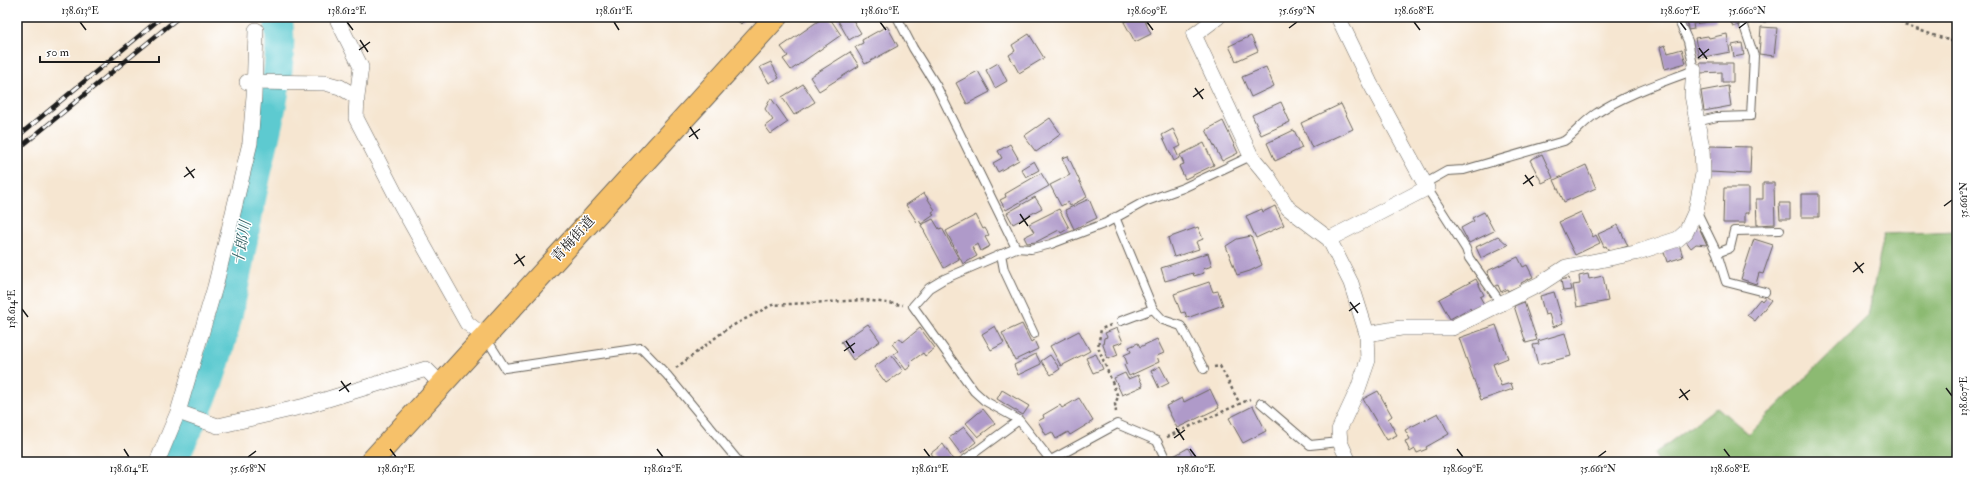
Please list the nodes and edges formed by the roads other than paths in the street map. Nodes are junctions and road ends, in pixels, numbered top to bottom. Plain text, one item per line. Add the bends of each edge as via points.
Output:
1 (336, 17) edge
2 (776, 17) edge
3 (897, 17) edge
4 (1218, 17) edge
5 (1338, 17) edge
6 (1677, 17) edge
7 (1741, 17) edge
8 (256, 30) dead end
9 (1694, 70) junction
10 (254, 82) junction
11 (357, 97) junction
12 (1696, 122) junction
13 (1251, 156) junction
14 (1426, 186) junction
15 (1696, 210) junction
16 (1115, 217) junction
17 (1780, 230) dead end
18 (1329, 239) junction
19 (1016, 248) junction
20 (1717, 253) junction
21 (1001, 254) junction
22 (1765, 292) dead end
23 (1501, 303) junction
24 (1153, 308) junction
25 (1121, 321) road end
26 (1034, 334) dead end
27 (1367, 334) junction
28 (485, 337) junction
29 (1204, 369) road end
30 (441, 384) junction
31 (1261, 403) road end
32 (178, 412) junction
33 (1019, 420) junction
34 (1340, 442) junction
35 (1051, 461) edge
36 (157, 462) edge
37 (371, 462) edge
38 (739, 462) edge
39 (962, 462) edge
40 (1168, 462) edge
41 (1349, 462) edge

1 - 11 street via 361,67
2 - 28 main road, 青梅街道
3 - 19 lane via 936,85
4 - 13 street via 1194,35
5 - 14 street via 1370,83
6 - 9 lane via 1688,41
7 - 12 lane via 1754,56 1751,116
8 - 10 street
9 - 12 street via 1692,95
9 - 14 lane via 1623,98 1587,120 1564,141 1464,170 1447,171
10 - 11 street via 325,83 340,86
10 - 32 street via 250,143 215,287
11 - 28 street via 356,118 401,205 467,323
12 - 15 street via 1702,148 1703,174
13 - 16 lane
13 - 18 street via 1267,175 1288,208
14 - 18 street
14 - 23 lane via 1466,249 1469,258
15 - 20 lane
15 - 23 street via 1686,232 1678,239 1634,253 1566,267 1540,284
16 - 19 lane via 1106,223 1051,244 1031,249
16 - 24 lane
17 - 20 lane via 1734,231 1730,248
18 - 27 street via 1351,283
19 - 21 lane
20 - 22 lane via 1726,282
21 - 26 lane via 1004,270
21 - 33 lane via 944,279 929,288 913,306 974,391 985,401
23 - 27 street via 1452,328 1401,328
24 - 25 lane
24 - 29 lane via 1163,320 1181,326
27 - 34 street via 1368,360 1358,389 1341,421
28 - 30 main road, 青梅街道
28 - 38 lane via 505,368 641,348 667,375
30 - 32 street via 426,370 305,406 218,426
30 - 37 main road, 青梅街道
31 - 34 lane via 1310,445
32 - 36 street
33 - 35 lane
33 - 39 lane
34 - 41 street
35 - 40 lane via 1116,424 1158,441

